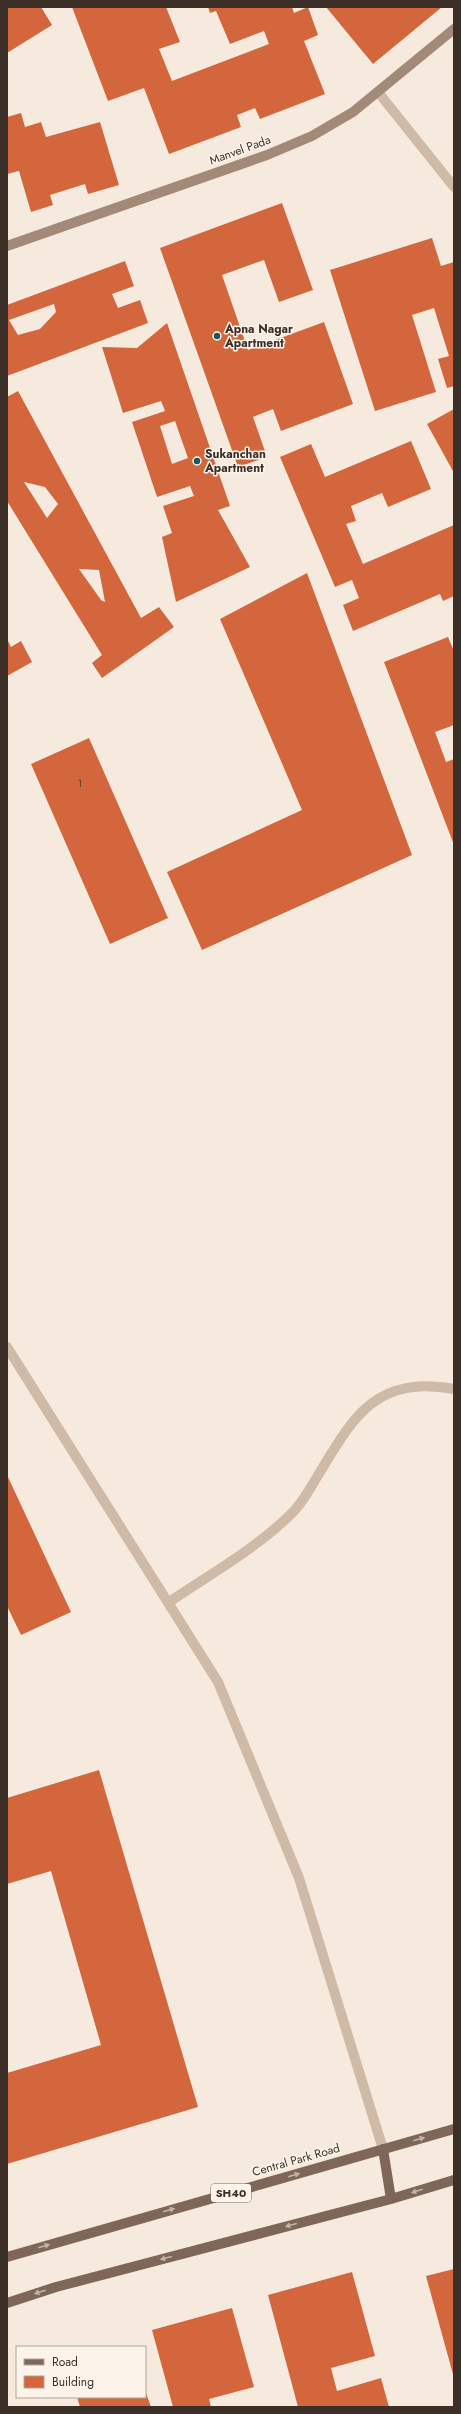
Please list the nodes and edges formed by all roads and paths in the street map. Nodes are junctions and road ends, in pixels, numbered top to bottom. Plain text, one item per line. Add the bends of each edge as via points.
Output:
1 (454, 29) edge
2 (378, 92) junction
3 (454, 187) edge
4 (7, 246) edge
5 (7, 1347) edge
6 (454, 1389) edge
7 (169, 1602) junction
8 (454, 2129) edge
9 (383, 2149) junction
10 (454, 2180) edge
11 (391, 2199) junction
12 (7, 2257) edge
13 (7, 2303) edge

1 - 2 main road, Manvel Pada
2 - 3 street
2 - 4 main road, Manvel Pada via 354,112 306,139
5 - 7 street
6 - 7 street via 419,1387 392,1392 366,1407 347,1428 292,1513 273,1530
7 - 9 street via 218,1682 299,1878
9 -> 8 main road, Central Park Road / SH40
9 - 11 main road
12 -> 9 main road, Central Park Road / SH40
10 -> 11 main road
11 -> 13 main road via 56,2287

